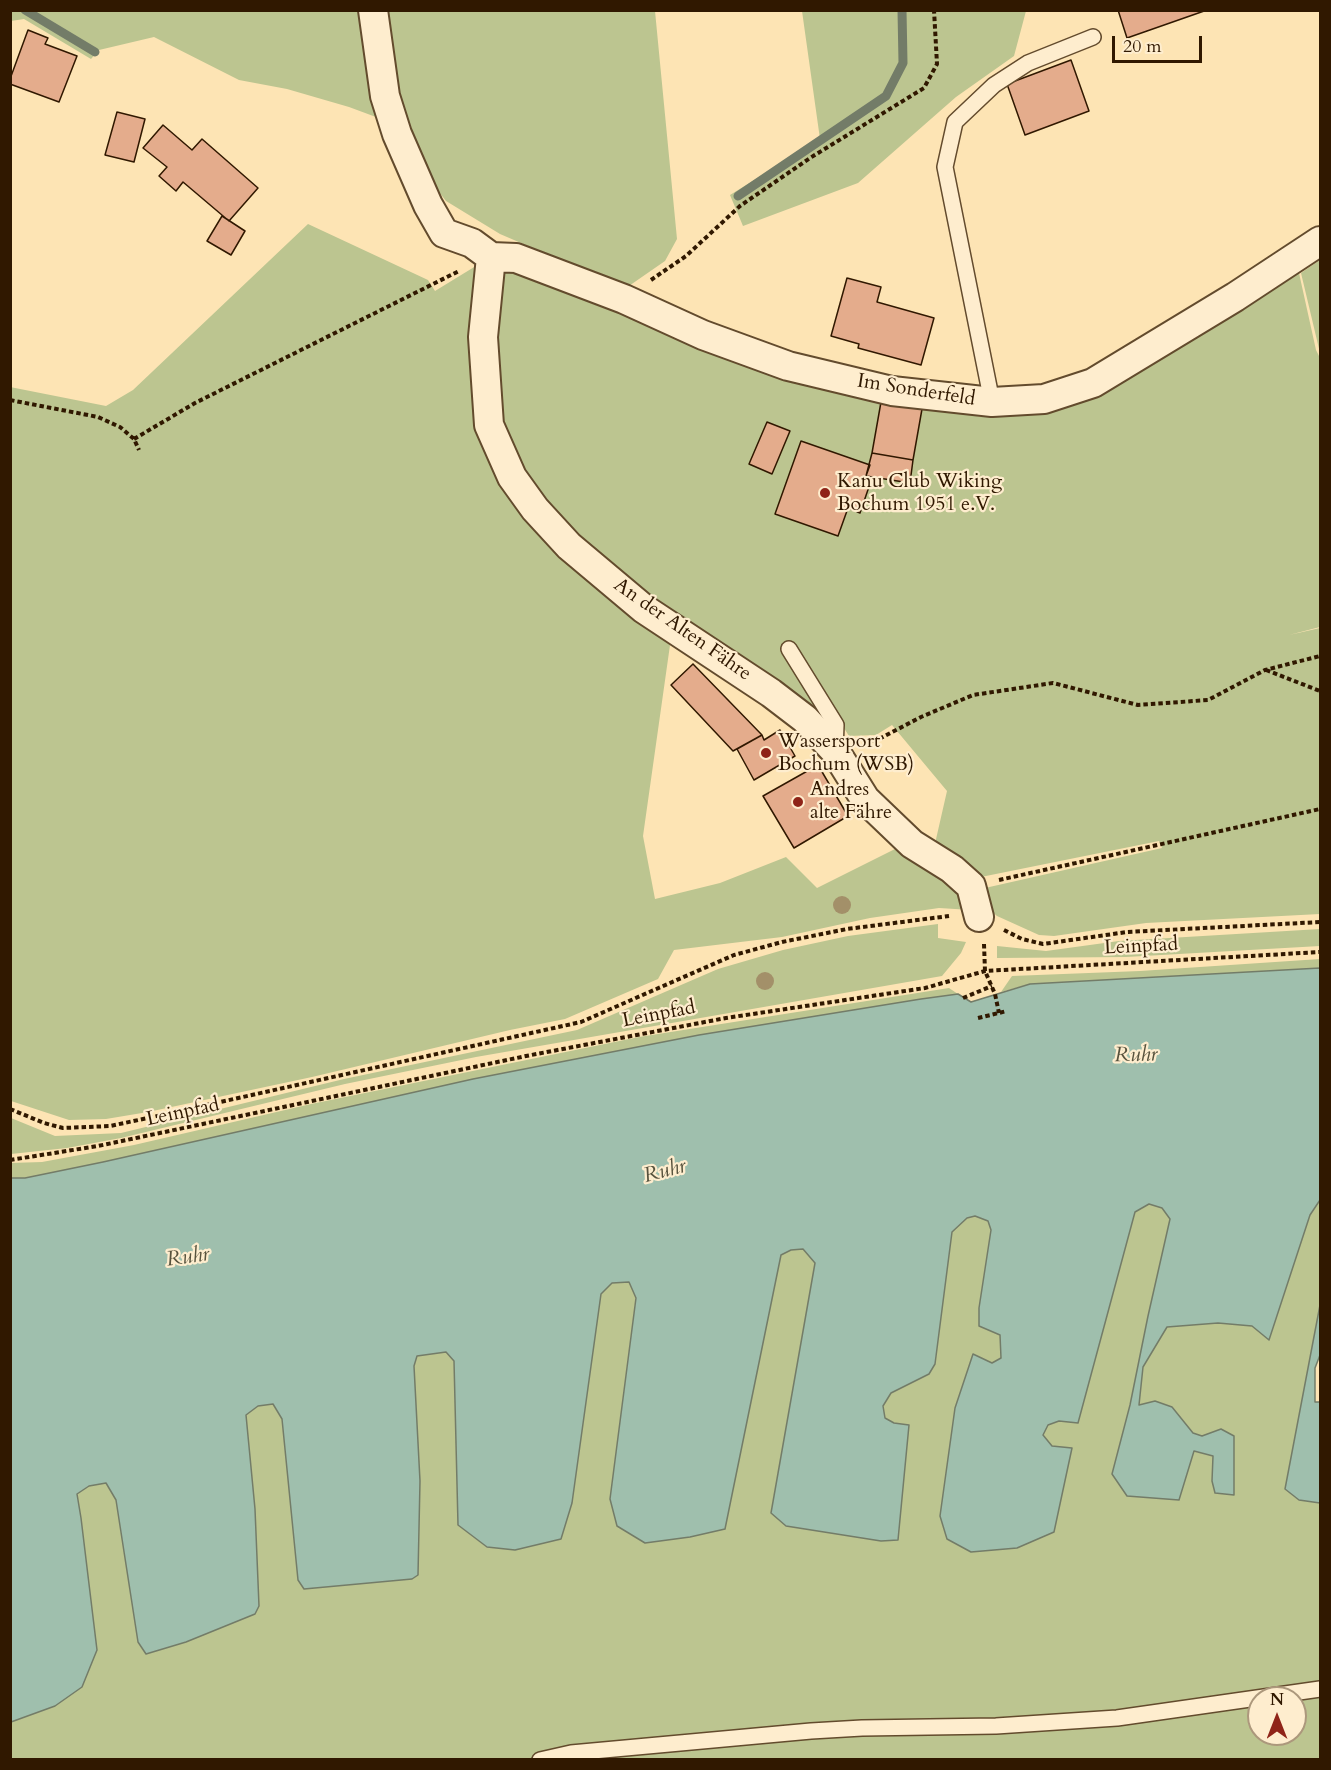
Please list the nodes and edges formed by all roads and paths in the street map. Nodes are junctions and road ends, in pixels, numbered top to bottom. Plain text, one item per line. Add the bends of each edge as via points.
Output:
1 (373, 10) edge
2 (934, 10) edge
3 (1093, 37) dead end
4 (1320, 241) edge
5 (491, 257) junction
6 (624, 299) junction
7 (10, 400) edge
8 (992, 402) junction
9 (134, 439) junction
10 (139, 450) dead end
11 (789, 649) dead end
12 (1320, 656) edge
13 (1266, 670) junction
14 (1320, 691) edge
15 (835, 751) junction
16 (1320, 809) edge
17 (971, 886) junction
18 (988, 922) junction
19 (1320, 922) edge
20 (1320, 952) edge
21 (985, 971) junction
22 (992, 986) junction
23 (963, 998) dead end
24 (1007, 1011) dead end
25 (999, 1013) junction
26 (978, 1018) dead end
27 (10, 1109) edge
28 (10, 1160) edge
29 (1320, 1689) edge
30 (540, 1760) edge

1 - 5 street via 385,96 428,205 444,234 471,243
2 - 6 path via 937,64 924,88 740,206 686,256
3 - 8 lane via 1028,63 994,85 955,122 945,167
4 - 8 street, Im Sonderfeld via 1093,383 1044,399
5 - 6 street, Im Sonderfeld via 516,258
5 - 9 path via 216,393
5 - 15 street, An der Alten Fähre via 483,337 489,424 512,477 569,546 644,609 805,719
6 - 8 street, Im Sonderfeld via 703,335 788,366 892,391
7 - 9 path via 98,417
9 - 10 path
11 - 15 lane via 836,725
12 - 13 path
13 - 14 path
13 - 15 path via 1208,700 1138,705 1053,682 973,695 879,739
15 - 17 street, An der Alten Fähre via 865,799 912,844 952,868
16 - 17 path
17 - 18 street
18 - 19 path via 1022,939 1043,944 1127,932
18 - 27 path via 961,914 782,942 734,955 581,1022 148,1119 63,1128
20 - 21 path, Leinpfad
21 - 22 path
21 - 28 path, Leinpfad via 925,988 691,1024 98,1146
22 - 23 path
22 - 25 path
24 - 25 path
25 - 26 path
29 - 30 lane via 1117,1718 996,1726 822,1730 571,1753

